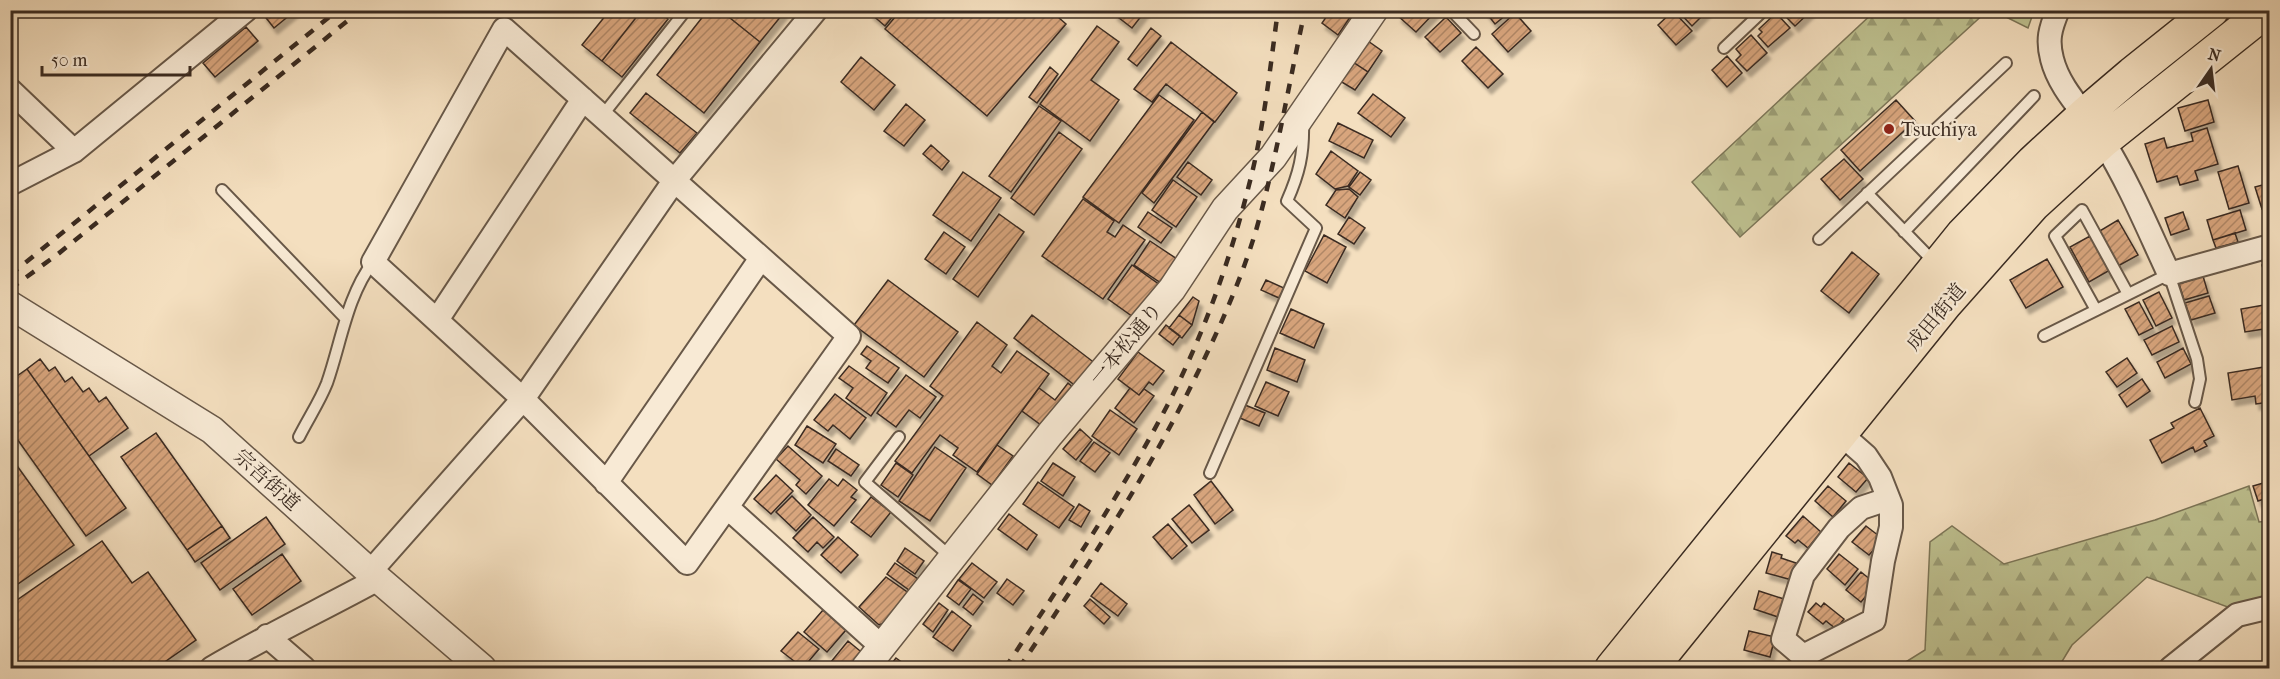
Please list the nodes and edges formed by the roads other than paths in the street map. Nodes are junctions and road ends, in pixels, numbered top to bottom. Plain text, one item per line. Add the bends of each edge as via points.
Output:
1 (246, 10) edge
2 (686, 10) edge
3 (816, 10) edge
4 (1374, 10) edge
5 (1451, 10) edge
6 (1764, 10) edge
7 (2058, 10) edge
8 (2212, 10) edge
9 (2267, 10) edge
10 (1474, 34) dead end
11 (1724, 48) dead end
12 (2006, 63) dead end
13 (10, 90) edge
14 (2034, 96) dead end
15 (583, 99) junction
16 (1302, 114) junction
17 (2085, 114) junction
18 (602, 116) junction
19 (2103, 141) junction
20 (74, 152) junction
21 (674, 181) junction
22 (10, 184) edge
23 (222, 190) dead end
24 (1868, 193) junction
25 (1904, 232) junction
26 (1819, 239) dead end
27 (2270, 246) edge
28 (761, 258) junction
29 (373, 262) junction
30 (1938, 265) junction
31 (2169, 274) junction
32 (2128, 294) junction
33 (2096, 310) junction
34 (21, 312) edge
35 (346, 319) junction
36 (437, 320) junction
37 (2044, 336) dead end
38 (523, 399) junction
39 (2196, 402) dead end
40 (1841, 434) junction
41 (299, 436) dead end
42 (898, 437) dead end
43 (1209, 473) dead end
44 (606, 483) junction
45 (1888, 499) junction
46 (728, 508) junction
47 (952, 557) junction
48 (374, 575) junction
49 (2270, 608) edge
50 (267, 636) junction
51 (881, 646) junction
52 (212, 669) edge
53 (304, 669) edge
54 (482, 669) edge
55 (865, 669) edge
56 (1612, 669) edge
57 (1651, 669) edge
58 (2171, 669) edge

1 - 20 street
2 - 18 lane
3 - 21 street
4 - 16 street, 一本松通り
5 - 10 lane
6 - 11 lane
7 - 17 street via 2049,34 2052,61
8 - 17 highway, 成田街道
9 - 19 highway, 成田街道
12 - 24 lane
13 - 20 street
14 - 25 lane
15 - 18 street
15 - 29 street via 504,29
15 - 36 street
16 - 43 lane via 1304,144 1299,175 1287,201 1317,228
16 - 47 street, 一本松通り via 1273,158 1225,209 1172,289
17 - 19 street
17 - 30 highway, 成田街道 via 2025,170
18 - 21 street
19 - 31 street
19 - 40 highway, 成田街道 via 2033,205 1946,303
20 - 22 street
21 - 28 street
21 - 38 street
23 - 35 lane
24 - 25 lane
24 - 26 lane
25 - 30 lane
27 - 31 street
28 - 44 street
28 - 46 street via 849,336
29 - 35 lane
29 - 36 street
30 - 56 highway, 成田街道
31 - 32 lane
31 - 39 lane via 2197,359 2200,379
32 - 33 lane
32 - 33 lane via 2082,210 2055,236
33 - 37 lane
34 - 48 street, 宗吾街道 via 212,430
35 - 41 lane via 326,385
36 - 38 street
38 - 44 street
38 - 48 street
40 - 45 street via 1866,456
40 - 57 highway, 成田街道
42 - 47 lane via 865,482
44 - 46 street via 687,563
45 - 45 street via 1891,527 1874,620 1803,656 1783,639 1803,575 1839,528 1861,508
46 - 51 street
47 - 51 street, 一本松通り
48 - 50 street
48 - 54 street, 宗吾街道
49 - 58 street via 2237,615
50 - 52 street
50 - 53 street
51 - 55 street, 一本松通り

